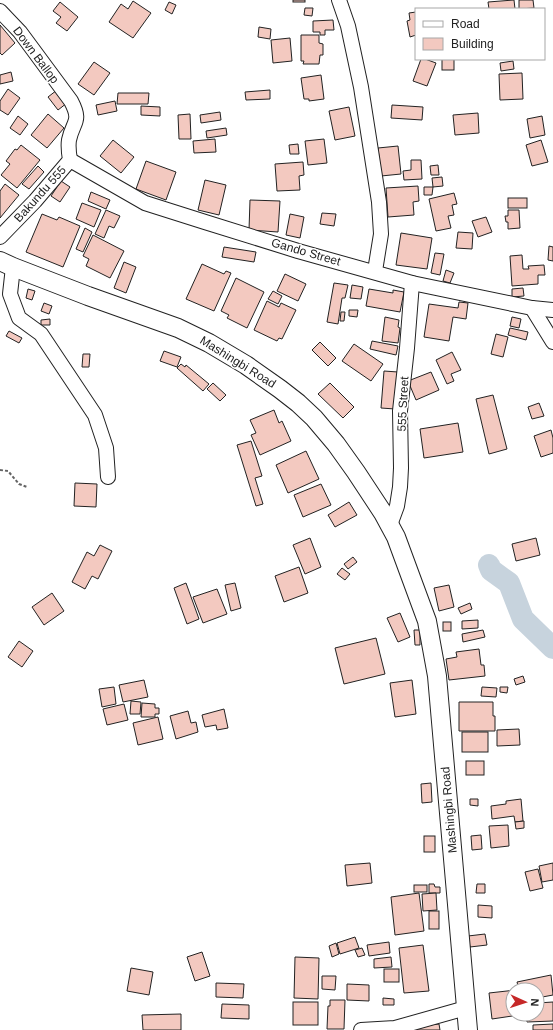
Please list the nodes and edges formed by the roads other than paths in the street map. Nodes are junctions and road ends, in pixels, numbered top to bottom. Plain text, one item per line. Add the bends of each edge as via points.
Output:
1 (339, 0) edge
2 (0, 11) edge
3 (71, 101) joint
4 (70, 160) junction
5 (0, 237) edge
6 (6, 264) edge
7 (374, 271) junction
8 (412, 282) junction
9 (532, 308) junction
10 (553, 310) edge
11 (553, 342) edge
12 (108, 476) dead end
13 (390, 525) junction
14 (466, 1008) junction
15 (362, 1030) edge
16 (468, 1030) edge

1 - 7 street via 348,26 361,87 379,202 381,234
2 - 3 street, Down Ballop via 20,32
3 - 4 street, Bakundu 555 via 77,112 69,141
4 - 5 street, Bakundu 555
4 - 7 street, Gando Street via 146,202 284,246
6 - 12 street via 10,294 19,318 41,334 95,415 106,448
6 - 13 main road, Mashingbi Road via 178,328 209,343 258,373 314,418 356,472
7 - 8 street, Gando Street
8 - 9 street, Gando Street
8 - 13 street, 555 Street via 400,411 402,468 397,506
9 - 10 street, Gando Street
9 - 11 street
13 - 14 main road, Mashingbi Road via 404,555 427,621 437,676
14 - 15 street via 395,1028
14 - 16 main road, Mashingbi Road

